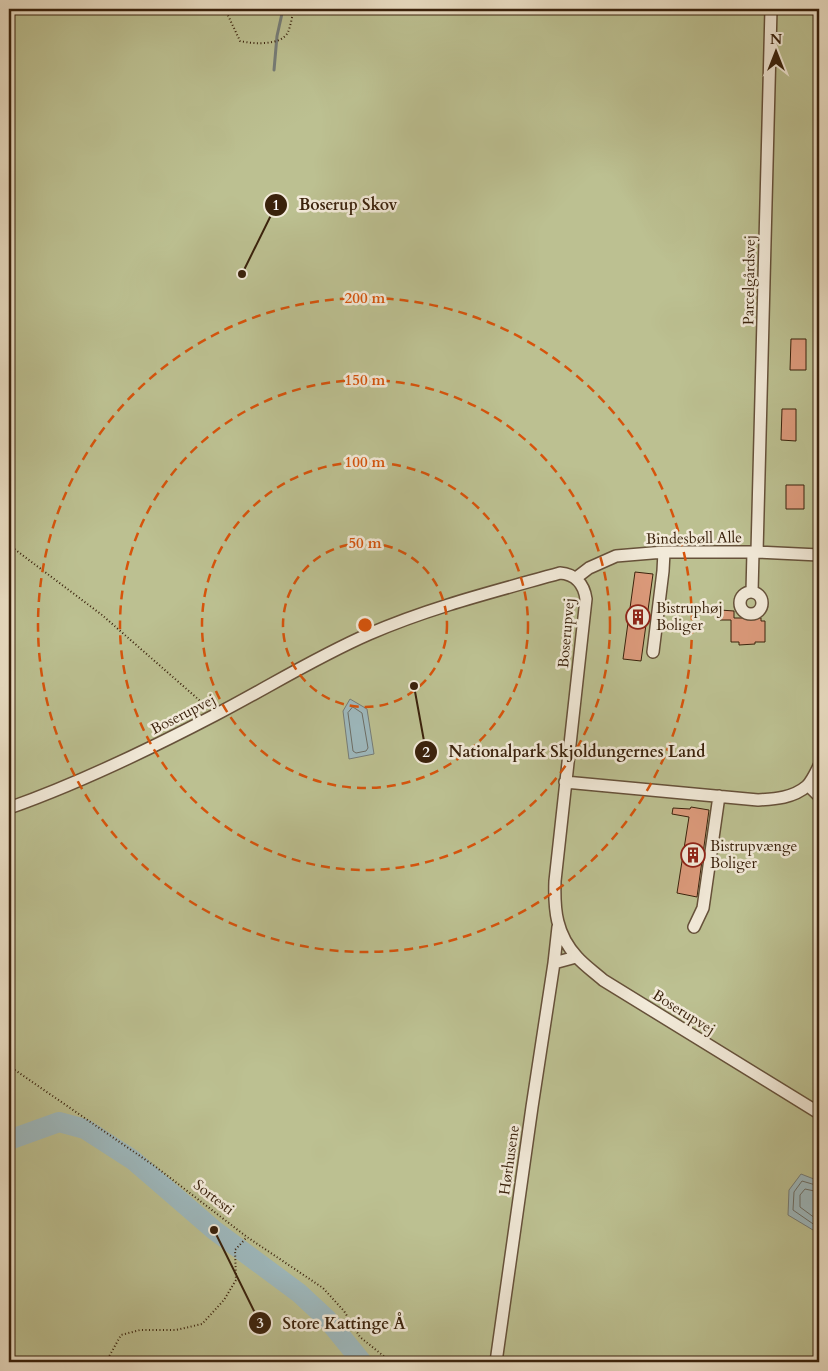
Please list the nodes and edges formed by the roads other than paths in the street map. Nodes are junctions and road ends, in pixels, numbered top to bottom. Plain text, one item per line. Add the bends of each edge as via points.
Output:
1 (771, 9) edge
2 (664, 552) junction
3 (755, 552) junction
4 (819, 555) edge
5 (576, 578) junction
6 (752, 592) dead end
7 (653, 652) dead end
8 (819, 766) edge
9 (565, 782) junction
10 (808, 785) junction
11 (719, 796) junction
12 (819, 796) edge
13 (9, 808) edge
14 (558, 927) junction
15 (694, 927) dead end
16 (576, 957) junction
17 (554, 963) junction
18 (819, 1113) edge
19 (496, 1362) edge

1 - 3 street, Parcelgårdsvej
2 - 3 street, Bindesbøll Alle
2 - 5 street, Bindesbøll Alle via 616,556
2 - 7 street
3 - 4 street, Bindesbøll Alle
3 - 6 street, Parcelgårdsvej
5 - 9 street, Boserupvej via 584,588 586,599
5 - 13 street, Boserupvej via 560,573 428,611 370,634 124,760 47,795
8 - 10 street
9 - 11 street
9 - 14 street, Boserupvej via 555,880
10 - 11 street via 777,799
10 - 12 street
11 - 15 street via 703,908
14 - 16 street, Boserupvej
14 - 17 street, Hørhusene
16 - 17 street
16 - 18 street, Boserupvej via 603,980
17 - 19 street, Hørhusene

